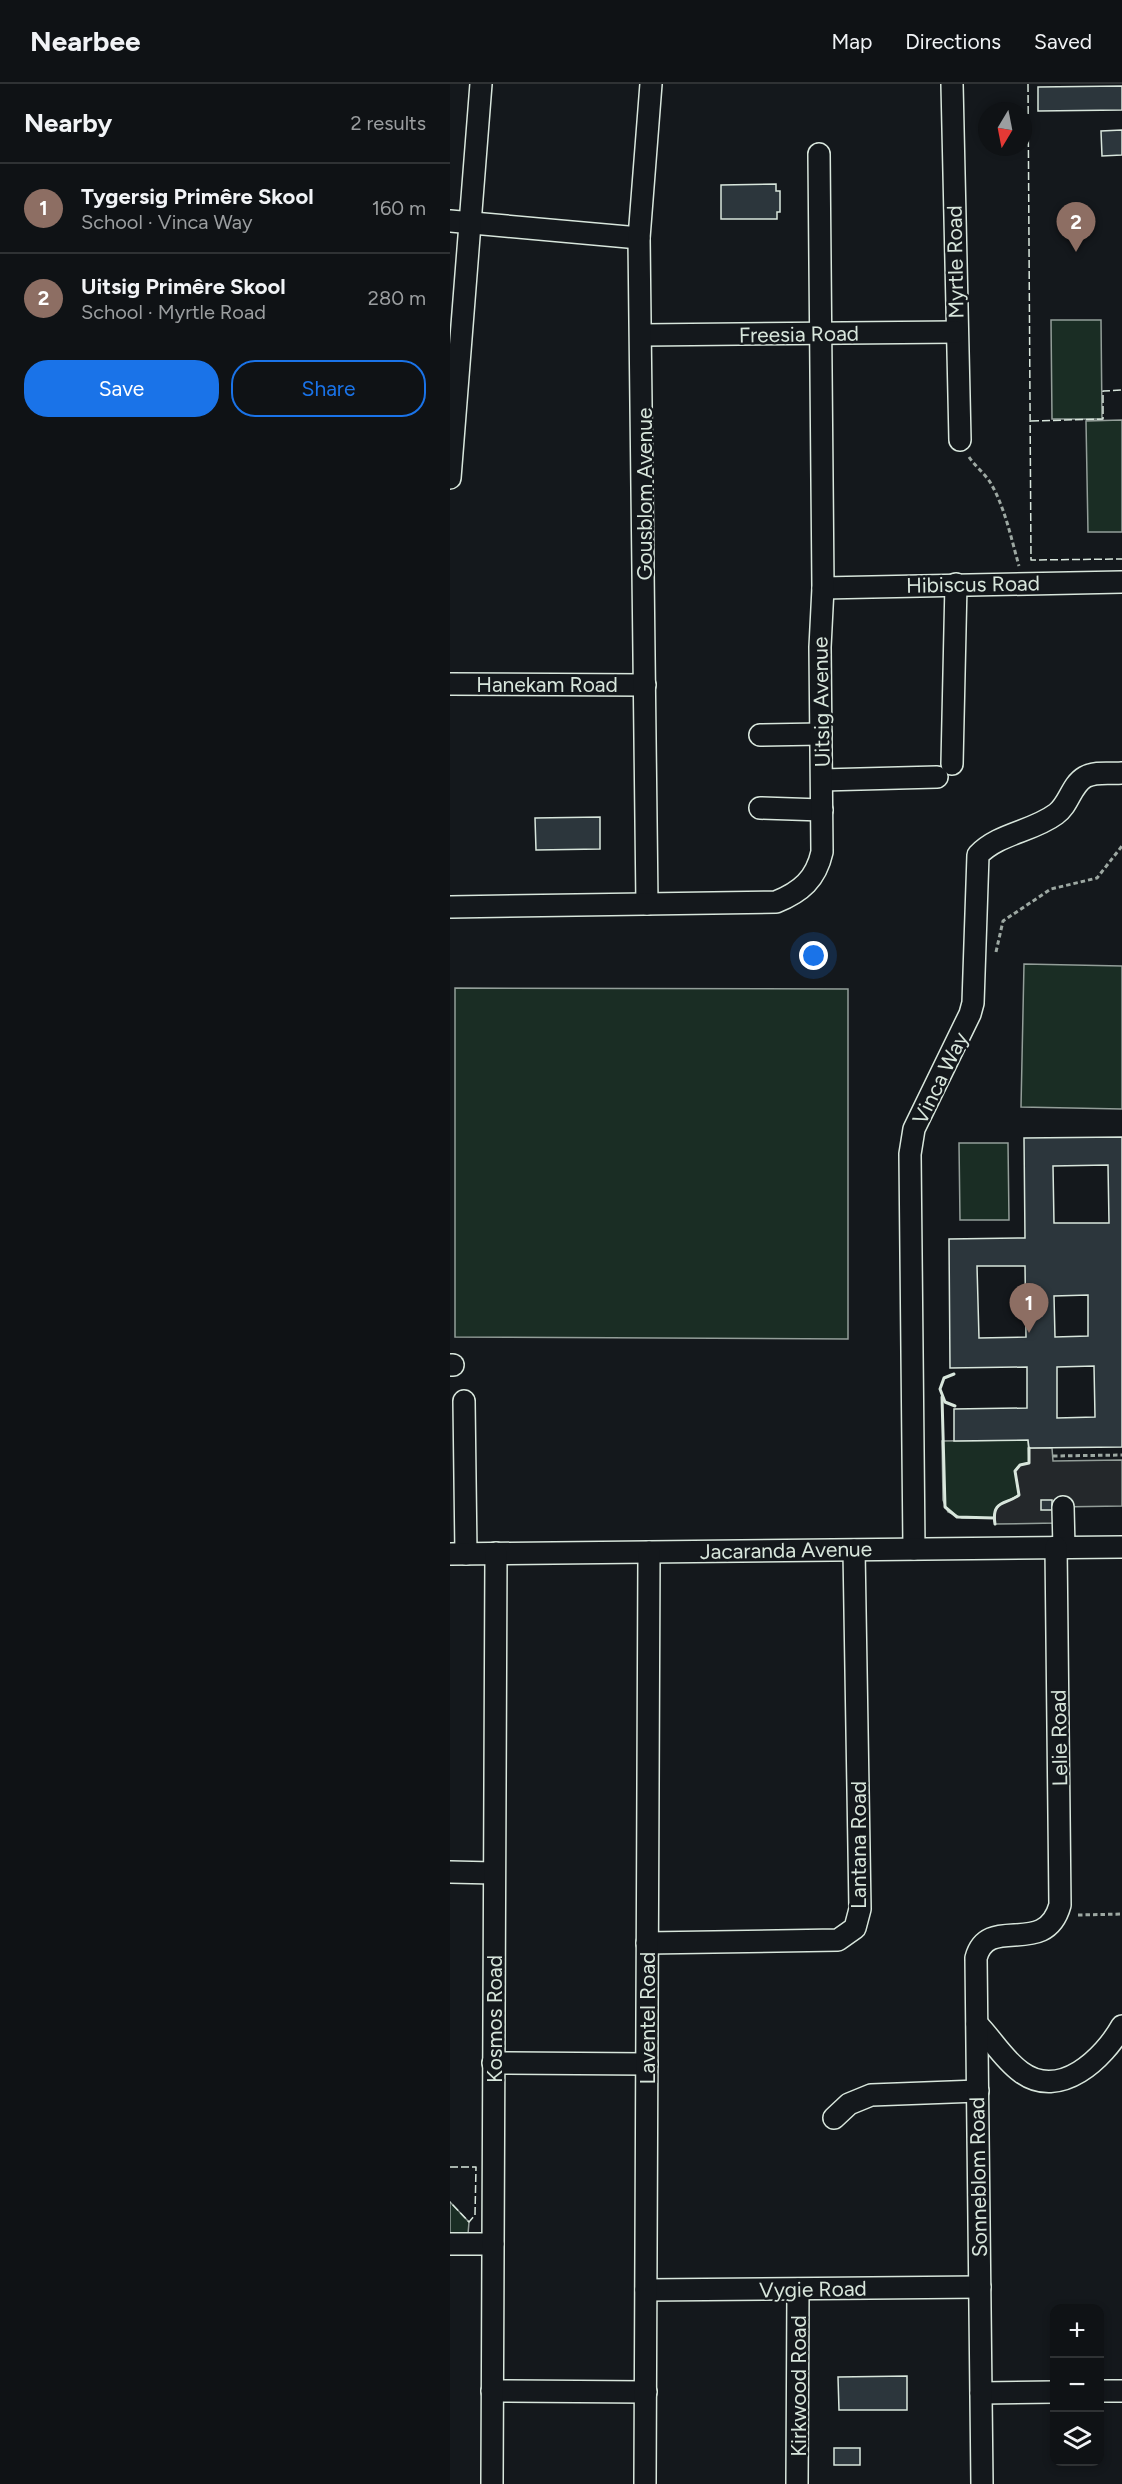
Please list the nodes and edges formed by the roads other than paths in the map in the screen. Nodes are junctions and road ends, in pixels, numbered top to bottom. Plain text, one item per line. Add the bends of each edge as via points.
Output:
1 (481, 84) edge
2 (651, 84) edge
3 (952, 84) edge
4 (819, 154) dead end
5 (450, 221) edge
6 (471, 223) junction
7 (639, 238) junction
8 (956, 332) junction
9 (822, 334) junction
10 (643, 335) junction
11 (960, 440) road end
12 (450, 478) edge
13 (1122, 582) edge
14 (956, 585) junction
15 (823, 588) junction
16 (450, 684) edge
17 (645, 685) junction
18 (821, 734) junction
19 (760, 735) dead end
20 (1122, 773) edge
21 (822, 780) junction
22 (760, 808) dead end
23 (822, 810) junction
24 (647, 904) junction
25 (450, 907) edge
26 (464, 1401) dead end
27 (457, 1461) edge
28 (1063, 1507) dead end
29 (1122, 1547) edge
30 (1060, 1548) junction
31 (914, 1549) junction
32 (854, 1550) junction
33 (649, 1552) junction
34 (496, 1553) junction
35 (458, 1554) edge
36 (450, 1872) edge
37 (494, 1873) junction
38 (1050, 1926) joint
39 (647, 1943) junction
40 (977, 2024) junction
41 (1122, 2026) edge
42 (494, 2062) junction
43 (647, 2064) junction
44 (978, 2091) junction
45 (834, 2118) dead end
46 (450, 2244) edge
47 (493, 2244) junction
48 (980, 2287) junction
49 (798, 2289) junction
50 (646, 2290) junction
51 (492, 2391) junction
52 (1104, 2391) edge
53 (1122, 2391) edge
54 (646, 2392) junction
55 (981, 2392) junction
56 (1050, 2392) edge
57 (492, 2484) edge
58 (645, 2484) edge
59 (797, 2484) edge
60 (982, 2484) edge

1 - 6 street
2 - 7 street, Gousblom Avenue
3 - 8 street, Myrtle Road
4 - 9 street, Uitsig Avenue
5 - 6 street
6 - 7 street
6 - 12 street
7 - 10 street, Gousblom Avenue
8 - 9 street, Freesia Road
8 - 11 street, Myrtle Road
9 - 10 street, Freesia Road
9 - 15 street, Uitsig Avenue
10 - 17 street, Gousblom Avenue
13 - 14 street, Hibiscus Road
14 - 15 street, Hibiscus Road
14 - 21 street via 944,771
15 - 18 street, Uitsig Avenue
16 - 17 street, Hanekam Road
17 - 24 street, Gousblom Avenue
18 - 19 street
18 - 21 street, Uitsig Avenue
20 - 31 street, Vinca Way via 1083,778 1058,813 991,843 978,855 973,1003 914,1129 910,1155
21 - 23 street, Uitsig Avenue
22 - 23 street
23 - 24 street, Uitsig Avenue via 820,862 814,875 795,895 757,904
24 - 25 street, Uitsig Avenue
26 - 27 street
27 - 35 street
28 - 30 street, Lelie Road
29 - 30 street, Jacaranda Avenue
30 - 31 street, Jacaranda Avenue
30 - 38 street, Lelie Road via 1060,1898 1058,1913
31 - 32 street, Jacaranda Avenue
32 - 33 street, Jacaranda Avenue
32 - 39 street, Lantana Road via 860,1909 855,1928 838,1940
33 - 34 street, Jacaranda Avenue
33 - 39 street, Laventel Road
34 - 35 street, Jacaranda Avenue
34 - 37 street, Kosmos Road
36 - 37 street
37 - 42 street, Kosmos Road
38 - 40 street, Sonneblom Road via 1029,1935 998,1935 981,1947 976,1965
39 - 43 street, Laventel Road
40 - 41 street via 1022,2073 1047,2081 1088,2067 1100,2058
40 - 44 street, Sonneblom Road
42 - 43 street
42 - 47 street, Kosmos Road
43 - 50 street, Laventel Road
44 - 45 street via 871,2095 849,2104
44 - 48 street, Sonneblom Road
46 - 47 street
47 - 51 street, Kosmos Road
48 - 49 street, Vygie Road
48 - 55 street, Sonneblom Road
49 - 50 street, Vygie Road
49 - 59 street, Kirkwood Road
50 - 54 street, Laventel Road
51 - 54 street
51 - 57 street, Kosmos Road
52 - 53 street
54 - 58 street, Laventel Road
55 - 56 street
55 - 60 street, Sonneblom Road

